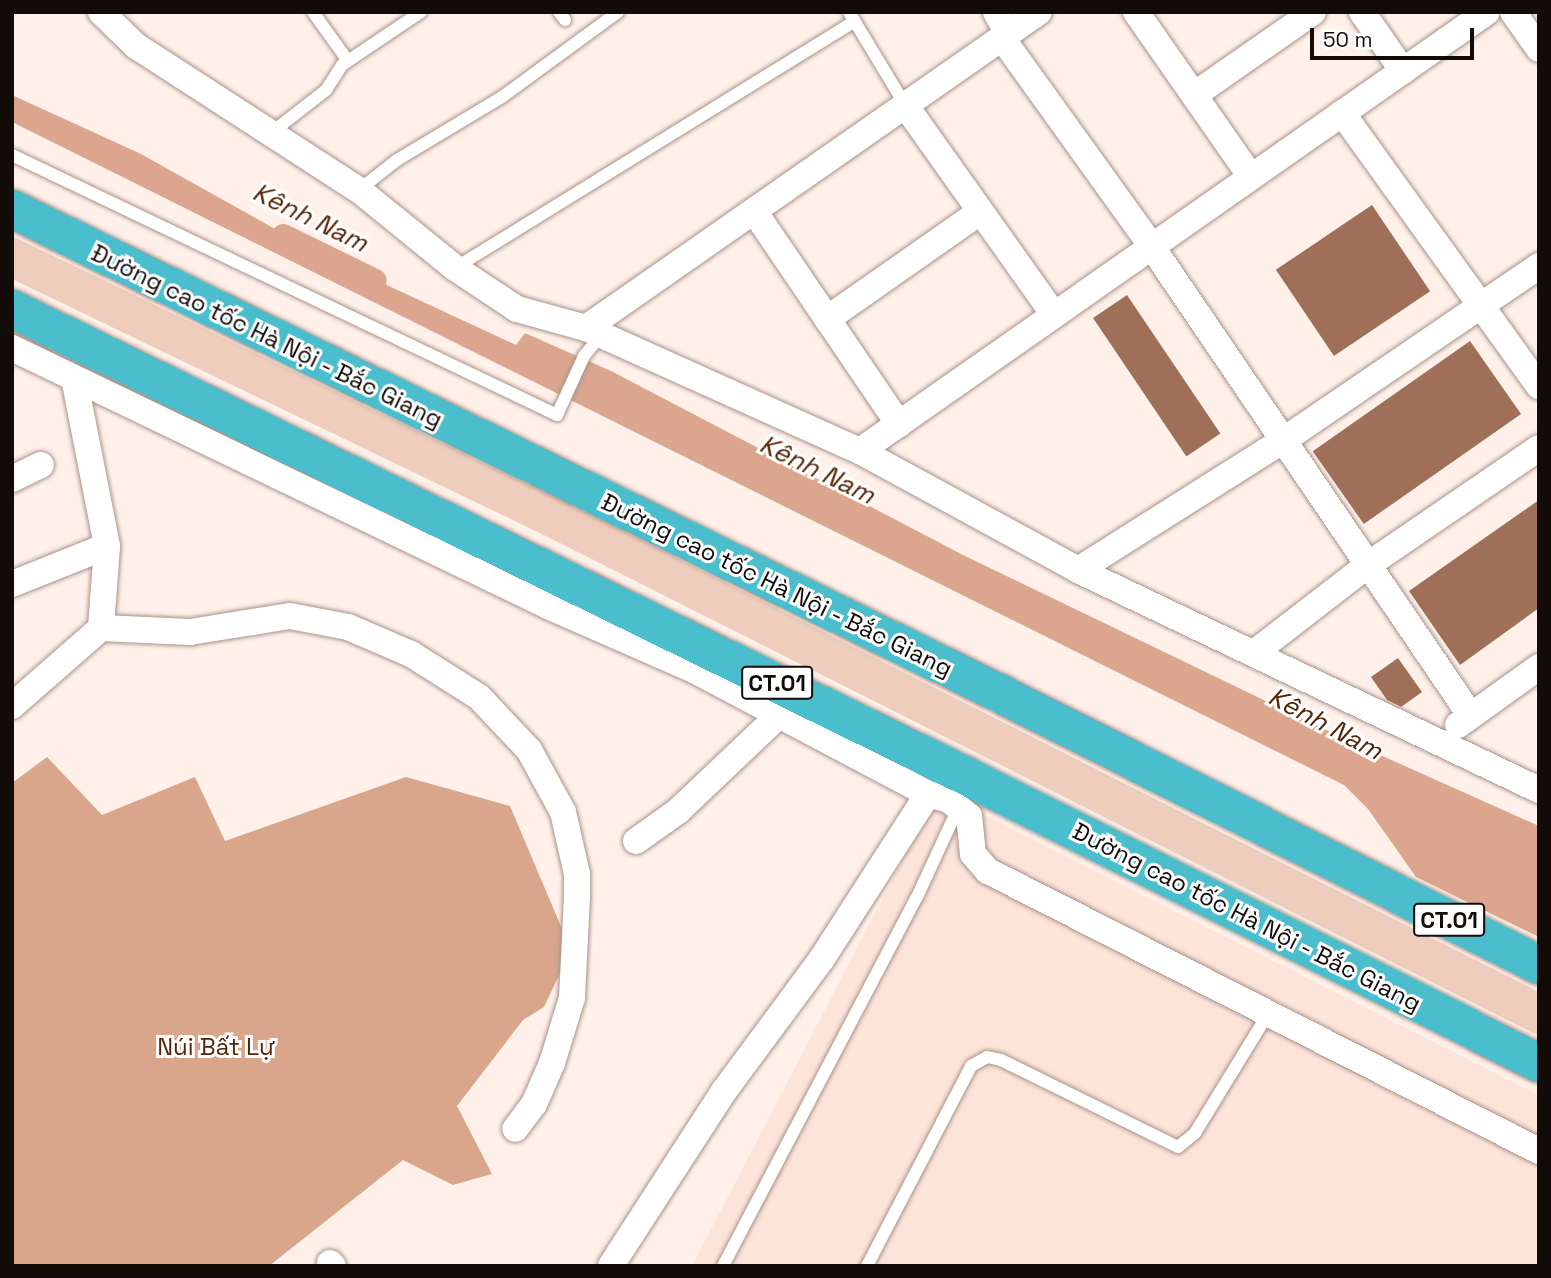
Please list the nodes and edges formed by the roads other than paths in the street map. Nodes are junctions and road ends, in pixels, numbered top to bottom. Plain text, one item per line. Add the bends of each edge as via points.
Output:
1 (101, 12) edge
2 (313, 12) edge
3 (421, 12) edge
4 (618, 12) edge
5 (1039, 12) edge
6 (1136, 12) edge
7 (1312, 12) edge
8 (1362, 12) edge
9 (1487, 12) edge
10 (1513, 12) edge
11 (852, 17) edge
12 (1002, 28) edge
13 (1539, 50) edge
14 (348, 61) junction
15 (1403, 71) junction
16 (1194, 95) junction
17 (905, 105) junction
18 (1342, 113) junction
19 (271, 133) junction
20 (12, 155) edge
21 (1251, 177) junction
22 (359, 190) junction
23 (12, 209) edge
24 (754, 211) junction
25 (980, 212) junction
26 (1152, 247) junction
27 (1539, 266) edge
28 (455, 268) junction
29 (1483, 306) junction
30 (12, 309) edge
31 (1054, 315) junction
32 (827, 318) junction
33 (594, 332) junction
34 (12, 348) edge
35 (74, 378) junction
36 (1539, 386) edge
37 (899, 424) junction
38 (1284, 440) junction
39 (1539, 448) edge
40 (860, 451) junction
41 (41, 465) dead end
42 (12, 479) edge
43 (107, 546) junction
44 (1368, 565) junction
45 (1078, 570) junction
46 (12, 584) edge
47 (101, 628) junction
48 (1254, 653) junction
49 (1539, 667) edge
50 (12, 706) edge
51 (779, 715) junction
52 (1471, 716) junction
53 (1437, 740) junction
54 (1539, 790) edge
55 (928, 794) junction
56 (959, 806) junction
57 (636, 841) dead end
58 (1360, 875) junction
59 (1539, 951) edge
60 (1539, 965) edge
61 (1268, 1014) junction
62 (1539, 1063) edge
63 (515, 1129) dead end
64 (1539, 1152) edge
65 (611, 1266) edge
66 (723, 1266) edge
67 (867, 1266) edge

1 - 19 street via 136,46
2 - 14 lane
3 - 14 lane
4 - 22 lane via 502,97 397,160
5 - 12 street
6 - 16 street
7 - 16 street
8 - 15 street
9 - 15 street
10 - 13 street
11 - 17 lane
11 - 28 lane
12 - 17 street
12 - 26 street
14 - 19 lane via 326,90
15 - 18 street
16 - 21 street
17 - 24 street
17 - 25 street
18 - 21 street
18 - 29 street
19 - 22 street
20 - 33 lane via 557,415
21 - 26 street
22 - 28 street
23 - 58 highway, Đường cao tốc Hà Nội - Bắc Giang / CT.01
24 - 32 street
24 - 33 street
25 - 31 street
25 - 32 street
26 - 31 street
26 - 38 street
27 - 29 street
28 - 33 street via 517,309
29 - 36 street
29 - 38 street
30 - 62 highway, Đường cao tốc Hà Nội - Bắc Giang / CT.01 via 966,776
31 - 37 street
32 - 37 street
33 - 40 street
34 - 35 street
35 - 43 street
35 - 51 street via 548,606 696,671
37 - 40 street
38 - 44 street
38 - 45 street
39 - 44 street
40 - 45 street
41 - 42 street
43 - 46 street
43 - 47 street
44 - 48 street
44 - 52 street
45 - 48 street
47 - 50 street
47 - 63 street via 190,632 290,616 348,627 411,654 479,697 529,750 563,812 577,874 577,896 572,998 552,1063 534,1104
48 - 53 street
49 - 52 street
51 - 55 street
51 - 57 street via 678,811
52 - 53 street
53 - 54 street
55 - 56 street
55 - 65 street via 821,960 724,1091
56 - 61 street via 973,825 973,854 981,867
56 - 66 lane via 917,897
58 - 59 highway
58 - 60 highway, Đường cao tốc Hà Nội - Bắc Giang / CT.01
61 - 64 street
61 - 67 lane via 1195,1133 1178,1147 1002,1060 986,1057 971,1066

